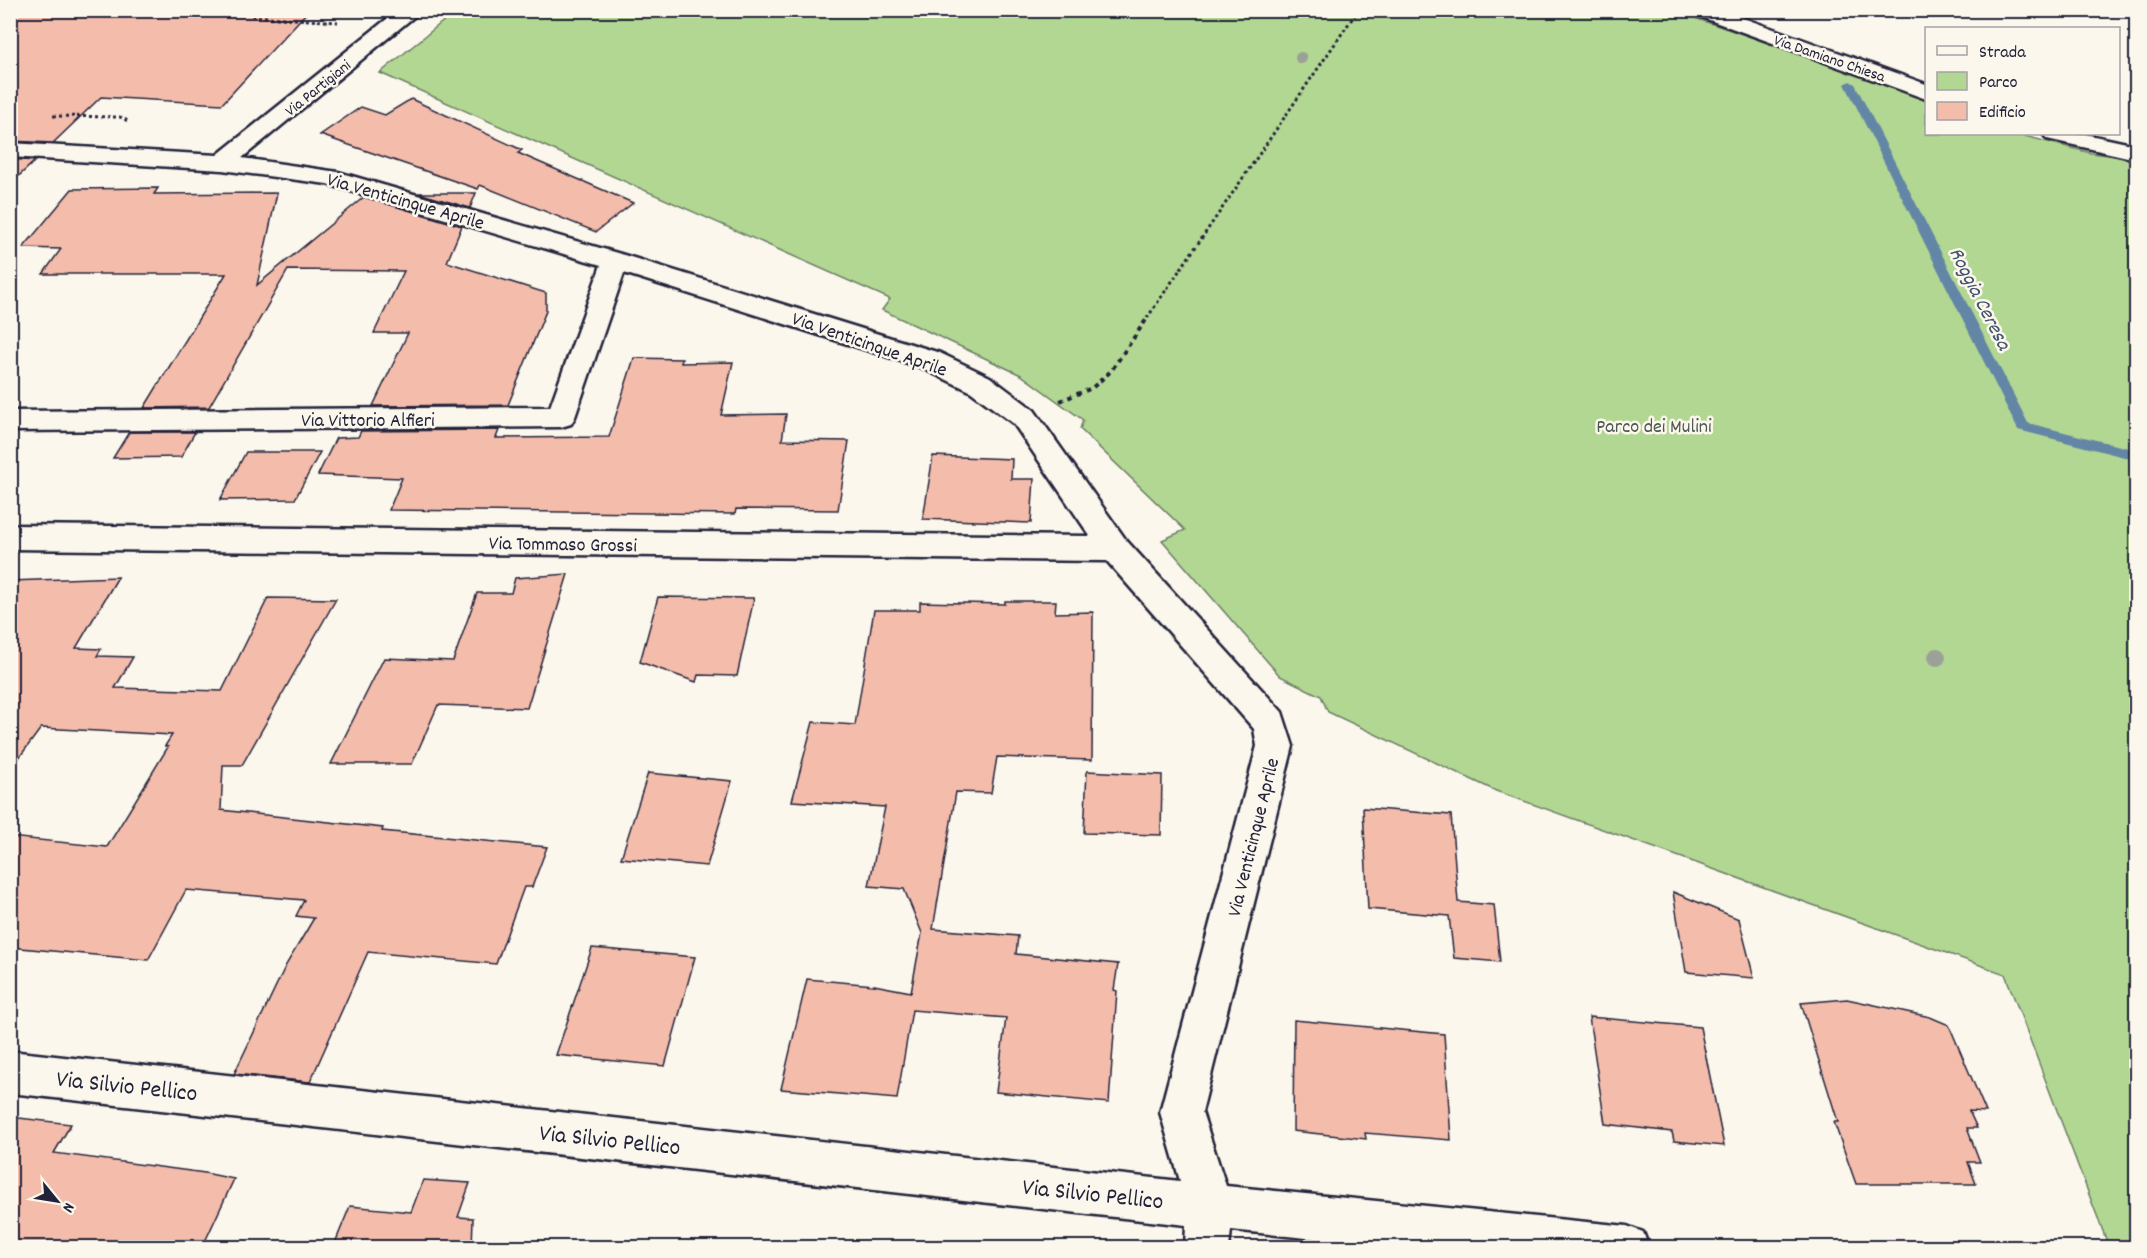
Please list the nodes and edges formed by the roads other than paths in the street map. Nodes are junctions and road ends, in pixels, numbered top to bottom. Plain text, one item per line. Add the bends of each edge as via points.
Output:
1 (412, 10) edge
2 (1700, 10) edge
3 (1925, 92) edge
4 (2060, 135) edge
5 (10, 150) edge
6 (2136, 152) edge
7 (222, 163) junction
8 (615, 261) junction
9 (10, 421) edge
10 (10, 537) edge
11 (1115, 549) junction
12 (10, 1072) edge
13 (1208, 1227) edge
14 (1627, 1248) edge

1 - 7 street, Via Partigiani
2 - 3 street, Via Damiano Chiesa
4 - 6 street
5 - 7 street, Via Venticinque Aprile
7 - 8 street, Via Venticinque Aprile via 329,177
8 - 9 street, Via Vittorio Alfieri via 561,417
8 - 11 street, Via Venticinque Aprile via 930,360 980,384 1024,417
10 - 11 street, Via Tommaso Grossi
11 - 13 street, Via Venticinque Aprile via 1270,723 1275,746 1181,1112
12 - 13 street, Via Silvio Pellico
13 - 14 street

